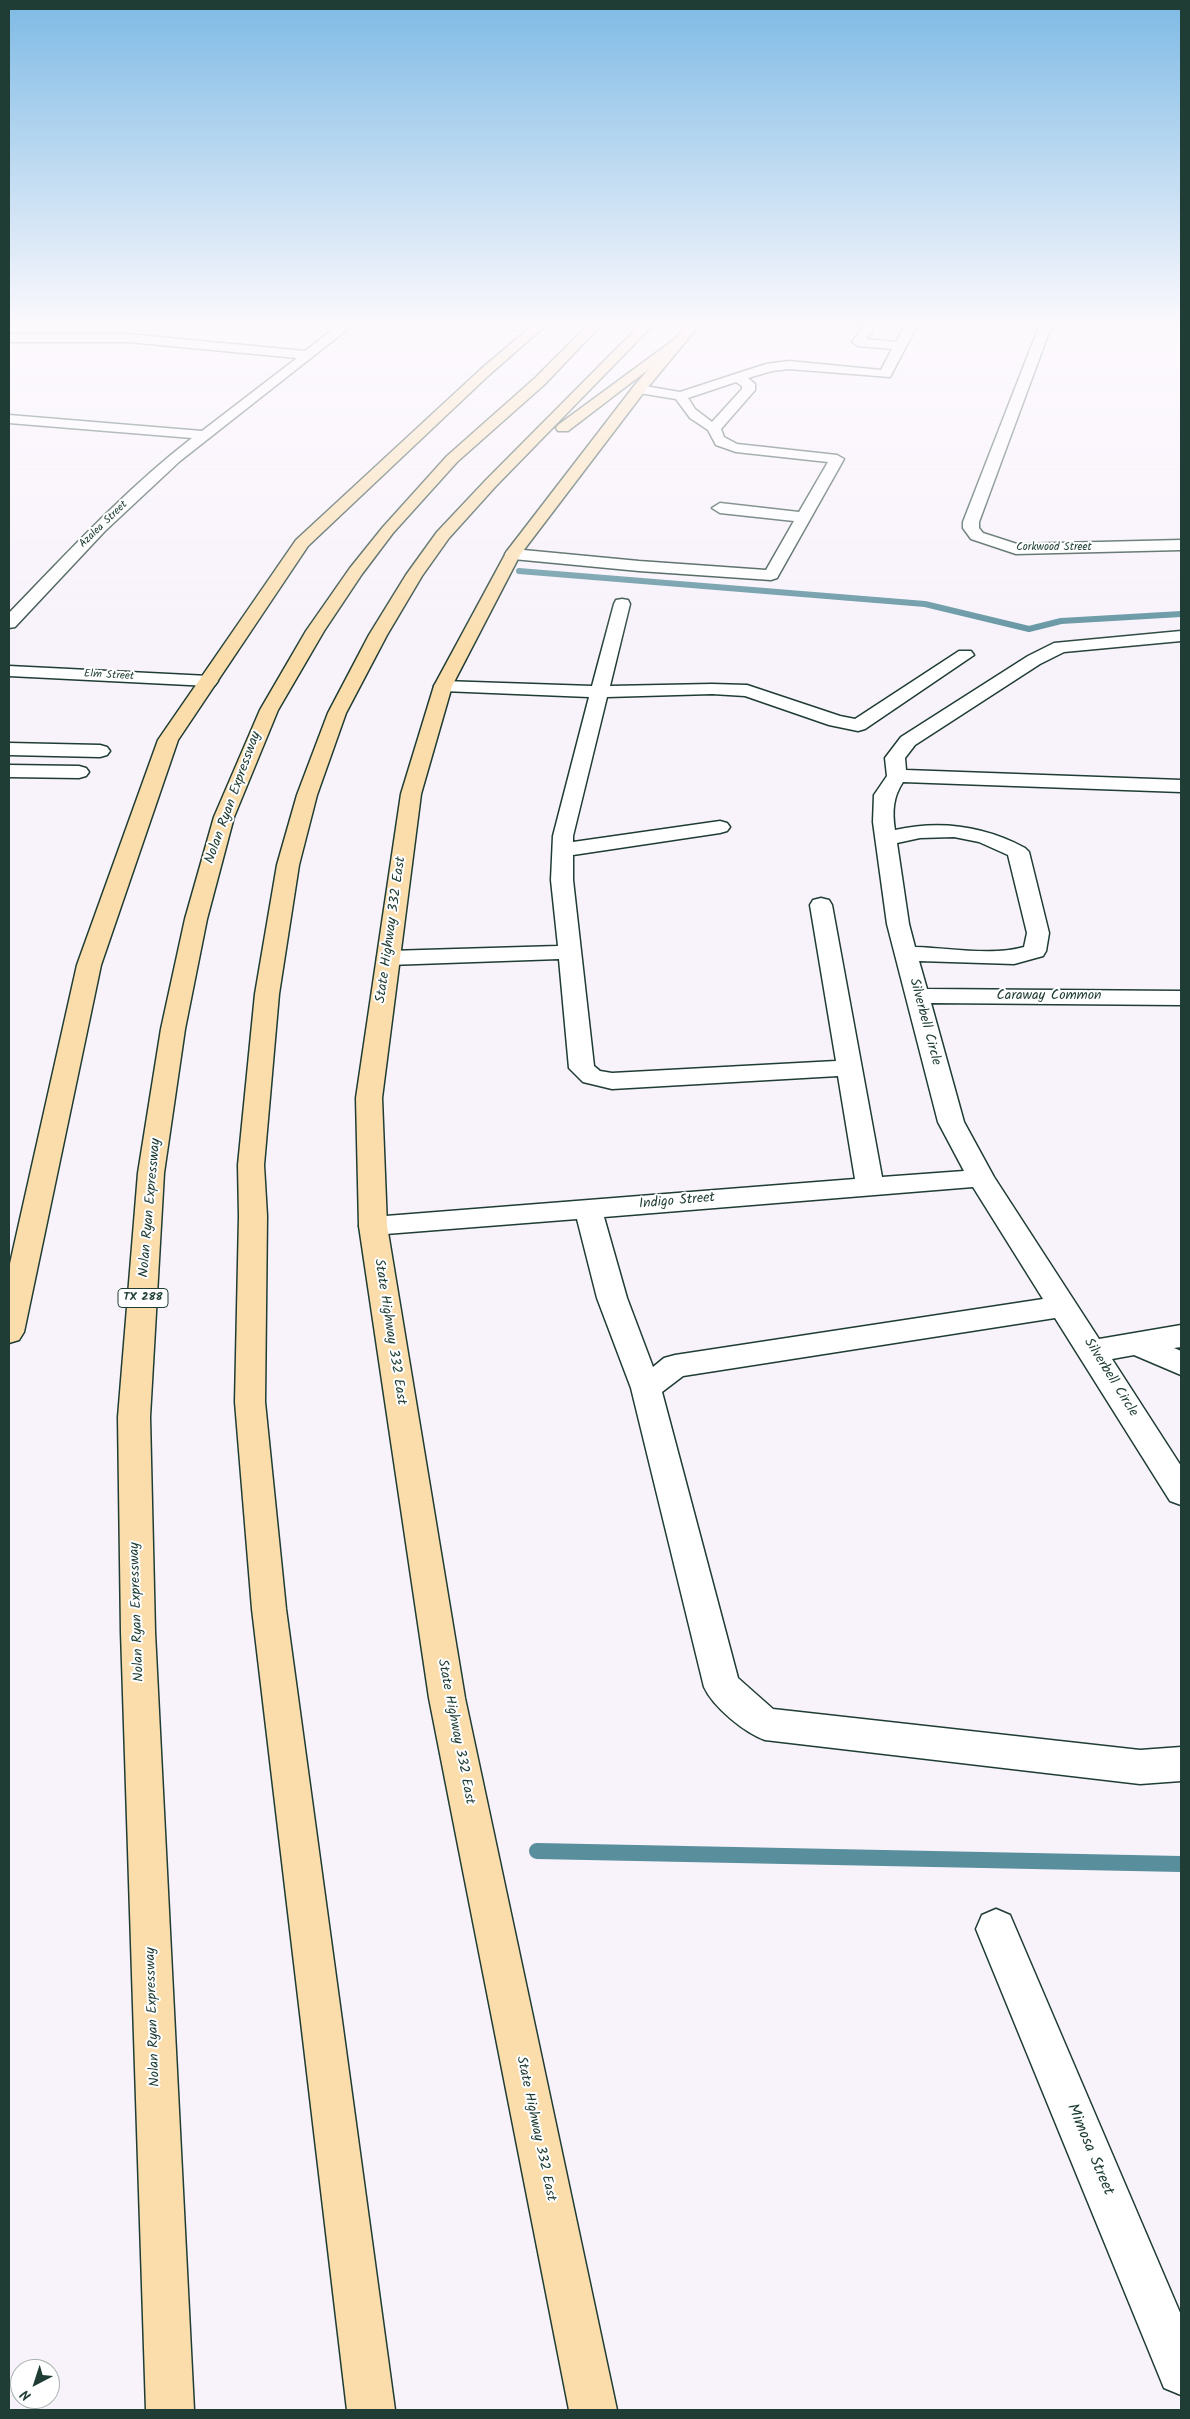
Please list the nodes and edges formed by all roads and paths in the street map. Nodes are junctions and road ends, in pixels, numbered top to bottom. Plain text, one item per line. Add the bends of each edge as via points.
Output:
1 (202, 437) edge
2 (416, 437) edge
3 (477, 437) edge
4 (537, 437) edge
5 (551, 437) edge
6 (602, 437) edge
7 (715, 437) edge
8 (1003, 437) edge
9 (490, 484) junction
10 (720, 508) dead end
11 (804, 517) junction
12 (1181, 545) edge
13 (513, 554) junction
14 (622, 604) dead end
15 (9, 623) edge
16 (1181, 636) edge
17 (966, 656) dead end
18 (9, 672) edge
19 (209, 681) junction
20 (444, 686) junction
21 (601, 692) junction
22 (9, 749) edge
23 (100, 751) dead end
24 (9, 771) edge
25 (79, 772) dead end
26 (896, 776) junction
27 (1181, 786) edge
28 (720, 826) dead end
29 (886, 839) junction
30 (563, 850) junction
31 (821, 905) dead end
32 (570, 952) junction
33 (905, 953) junction
34 (389, 958) junction
35 (917, 996) junction
36 (1181, 998) edge
37 (849, 1068) junction
38 (981, 1178) junction
39 (870, 1187) junction
40 (588, 1209) junction
41 (372, 1226) junction
42 (1064, 1306) junction
43 (9, 1332) edge
44 (1181, 1336) edge
45 (1136, 1343) junction
46 (1092, 1350) junction
47 (1181, 1364) edge
48 (646, 1388) junction
49 (1181, 1492) edge
50 (1181, 1764) edge
51 (996, 1929) dead end
52 (1181, 2371) edge
53 (170, 2410) edge
54 (371, 2410) edge
55 (593, 2410) edge

1 - 15 street, Azalea Street via 162,469 100,528
2 - 19 main road via 302,543
3 - 53 main road, Nolan Ryan Expressway / TX 288 via 452,459 356,571 315,631 269,710 224,816 208,866 173,1030 151,1173 134,1417 138,1632
4 - 9 main road
5 - 9 main road
6 - 13 main road, State Highway 332 East
7 - 11 street via 721,444 736,448 837,459
8 - 12 street, Corkwood Street via 971,522 977,536 1016,549
9 - 54 main road via 444,535 414,575 378,635 328,732 288,865 267,994 252,1165 250,1402 269,1608
10 - 11 street
11 - 13 street via 771,576
13 - 20 main road, State Highway 332 East
14 - 21 street
16 - 26 street via 1060,647 1034,660 908,741 895,758
17 - 21 street via 858,724 836,721 747,691
18 - 19 street, Elm Street
19 - 43 main road via 168,740 88,965
20 - 21 street
20 - 34 main road, State Highway 332 East via 411,794
21 - 30 street via 562,836
22 - 23 street
24 - 25 street
26 - 27 street
26 - 29 street, Silverbell Circle via 884,795
28 - 30 street
29 - 33 street, Silverbell Circle
29 - 33 street via 943,829 976,834 1018,852 1038,933 1035,951 1014,957
30 - 32 street via 562,880
31 - 37 street
32 - 34 street
32 - 37 street via 582,1068 592,1077 612,1081
33 - 35 street, Silverbell Circle
34 - 41 main road, State Highway 332 East via 369,1098
35 - 36 street, Caraway Common
35 - 38 street, Silverbell Circle via 951,1122
37 - 39 street
38 - 39 street, Indigo Street
38 - 42 street, Silverbell Circle
39 - 40 street, Indigo Street
40 - 41 street, Indigo Street
40 - 48 street via 612,1298
41 - 55 main road, State Highway 332 East via 447,1698
42 - 46 street, Silverbell Circle
42 - 48 street via 675,1366
44 - 45 street
45 - 46 street
45 - 47 street
46 - 49 street, Silverbell Circle
48 - 50 street via 722,1687 765,1724 1140,1767
51 - 52 street, Mimosa Street

